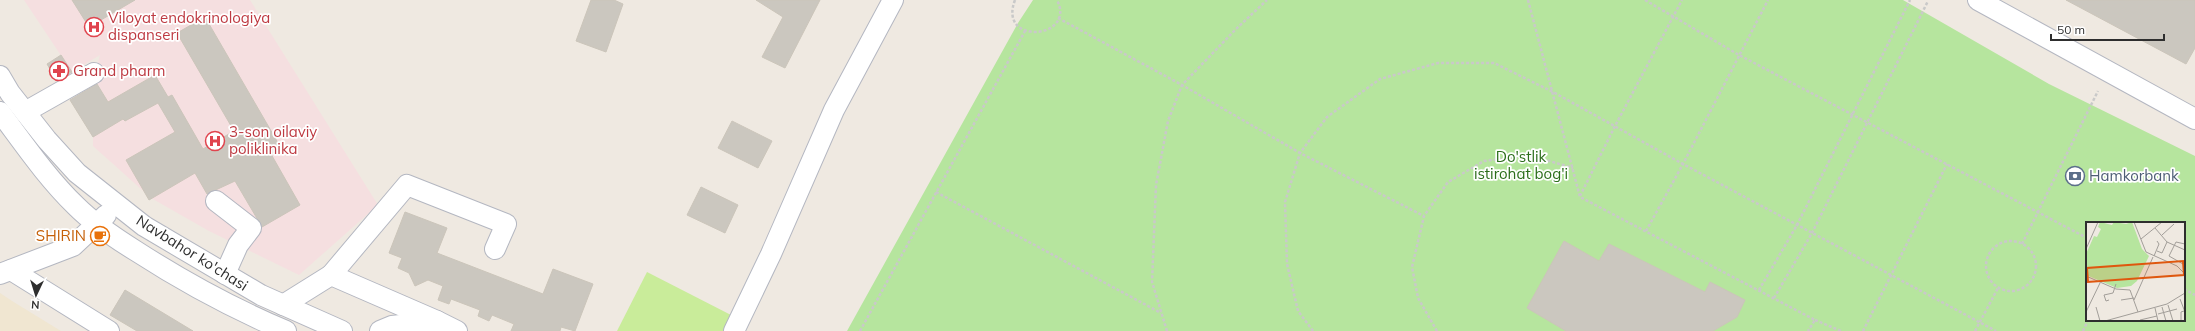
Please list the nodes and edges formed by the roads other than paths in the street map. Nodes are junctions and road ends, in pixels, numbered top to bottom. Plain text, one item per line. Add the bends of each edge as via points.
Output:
1 (894, 0) edge
2 (1978, 0) edge
3 (94, 73) dead end
4 (0, 76) edge
5 (0, 112) edge
6 (25, 112) junction
7 (2195, 119) edge
8 (216, 201) dead end
9 (118, 205) junction
10 (96, 224) junction
11 (495, 249) dead end
12 (6, 272) edge
13 (226, 274) junction
14 (331, 275) junction
15 (283, 305) junction
16 (437, 322) junction
17 (109, 331) edge
18 (286, 331) edge
19 (342, 331) edge
20 (380, 331) edge
21 (457, 331) edge
22 (734, 331) edge

1 - 22 street via 834,110
2 - 7 street
3 - 6 street
4 - 6 street, Navbahor ko'chasi
5 - 10 street, Navbahor ko'chasi via 31,154 76,206
6 - 9 street, Navbahor ko'chasi via 77,173
8 - 13 street via 251,228 238,245
9 - 10 street
9 - 13 street, Navbahor ko'chasi via 144,226
10 - 12 street via 73,246
10 - 18 street, Navbahor ko'chasi via 165,269 248,315
11 - 14 street via 506,224 407,185
12 - 17 street
13 - 15 street, Navbahor ko'chasi via 260,295
14 - 15 street
14 - 16 street
15 - 19 street, Navbahor ko'chasi
16 - 20 street via 392,326
16 - 21 street

